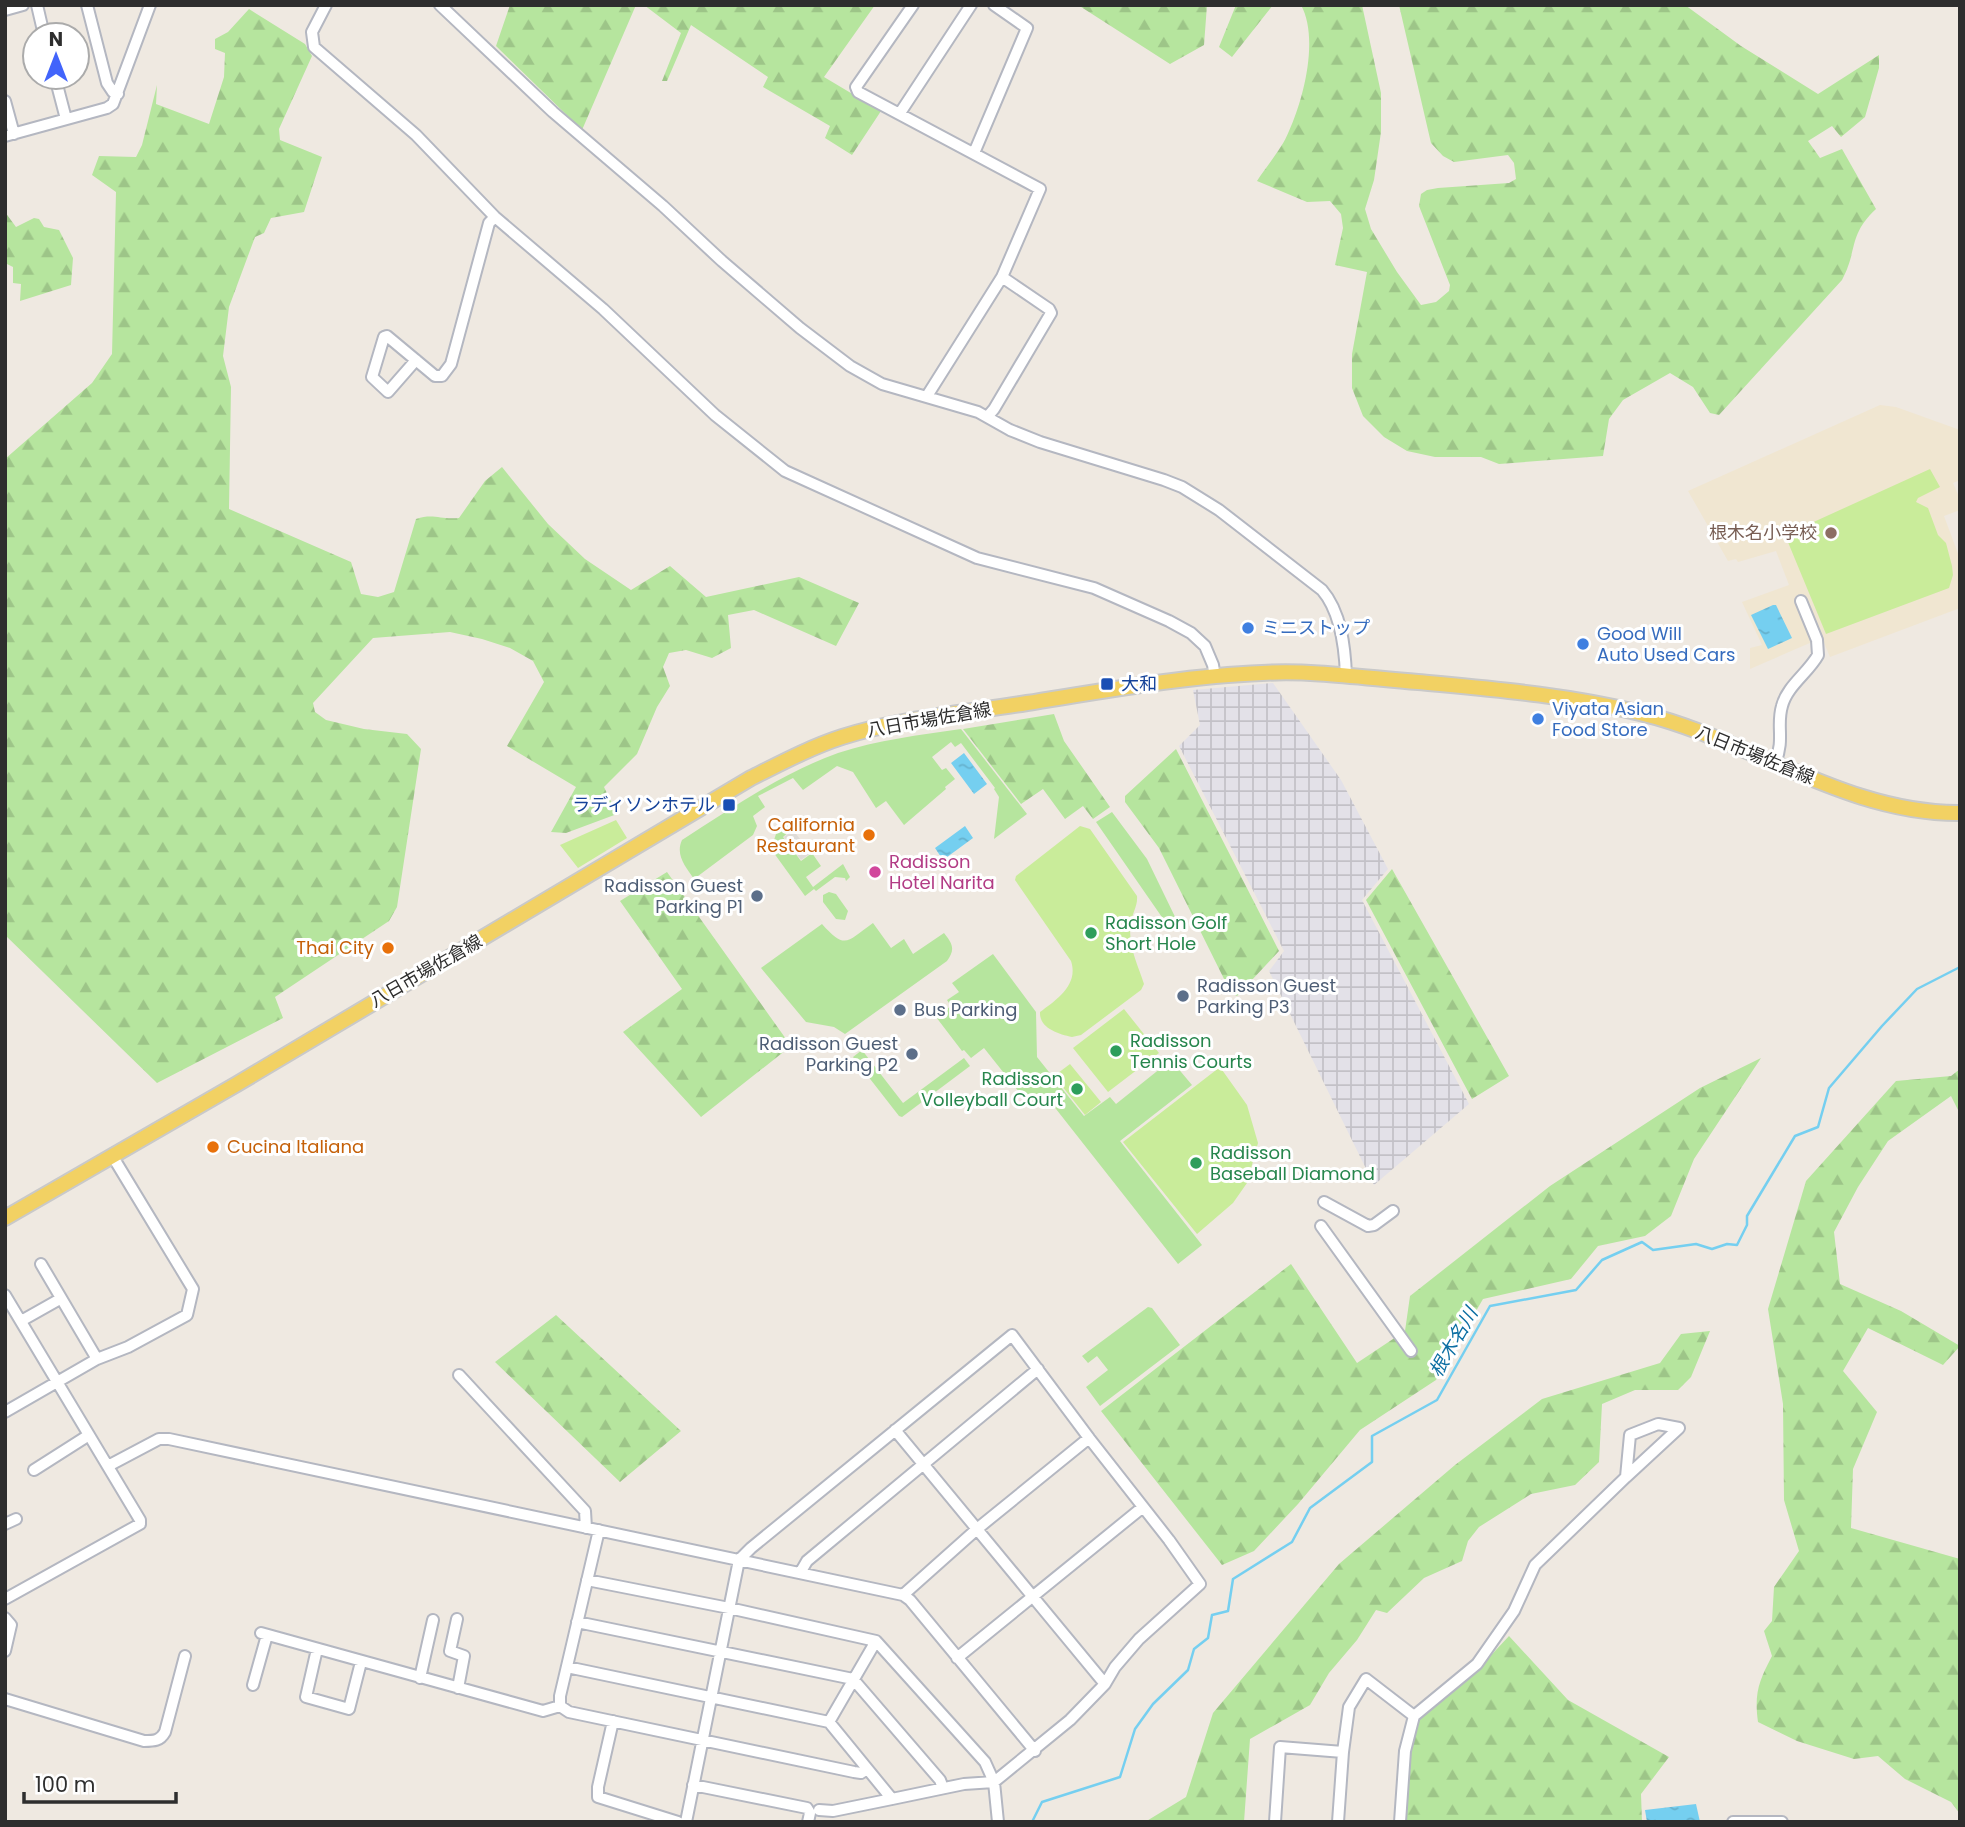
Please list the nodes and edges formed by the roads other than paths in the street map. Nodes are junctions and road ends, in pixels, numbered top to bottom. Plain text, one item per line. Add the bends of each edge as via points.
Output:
1 (23, 5) edge
2 (87, 5) edge
3 (150, 5) edge
4 (326, 5) edge
5 (440, 5) edge
6 (913, 5) edge
7 (971, 5) edge
8 (994, 5) edge
9 (5, 10) edge
10 (59, 91) edge
11 (118, 94) junction
12 (5, 101) edge
13 (900, 113) junction
14 (66, 119) junction
15 (10, 135) edge
16 (974, 153) junction
17 (495, 217) junction
18 (1002, 277) junction
19 (416, 360) junction
20 (927, 396) junction
21 (988, 416) junction
22 (1801, 601) dead end
23 (1346, 676) junction
24 (1215, 677) junction
25 (1775, 762) junction
26 (1960, 813) edge
27 (113, 1157) junction
28 (1324, 1202) dead end
29 (1393, 1211) dead end
30 (5, 1218) edge
31 (1321, 1226) dead end
32 (41, 1264) dead end
33 (5, 1296) edge
34 (60, 1299) junction
35 (20, 1321) junction
36 (1411, 1351) dead end
37 (97, 1359) junction
38 (1038, 1369) junction
39 (458, 1375) dead end
40 (56, 1382) junction
41 (5, 1412) edge
42 (895, 1430) junction
43 (89, 1435) junction
44 (1089, 1438) junction
45 (923, 1464) junction
46 (108, 1466) junction
47 (34, 1470) dead end
48 (1626, 1477) junction
49 (1143, 1507) junction
50 (16, 1519) dead end
51 (5, 1524) edge
52 (586, 1528) junction
53 (977, 1529) junction
54 (599, 1530) junction
55 (739, 1560) junction
56 (800, 1573) junction
57 (587, 1580) junction
58 (903, 1595) junction
59 (1033, 1597) junction
60 (5, 1600) edge
61 (729, 1608) junction
62 (5, 1618) edge
63 (457, 1619) dead end
64 (433, 1620) dead end
65 (577, 1622) junction
66 (876, 1641) junction
67 (317, 1649) junction
68 (5, 1651) edge
69 (721, 1653) junction
70 (185, 1656) dead end
71 (957, 1658) junction
72 (361, 1662) junction
73 (567, 1667) junction
74 (420, 1678) junction
75 (853, 1679) junction
76 (1105, 1684) junction
77 (253, 1685) dead end
78 (458, 1688) junction
79 (713, 1698) junction
80 (5, 1699) edge
81 (561, 1706) junction
82 (1414, 1716) junction
83 (613, 1721) junction
84 (829, 1723) junction
85 (703, 1741) junction
86 (1035, 1751) junction
87 (1343, 1752) junction
88 (867, 1769) junction
89 (994, 1782) junction
90 (693, 1785) junction
91 (943, 1788) junction
92 (892, 1799) junction
93 (819, 1810) dead end
94 (1764, 1821) edge
95 (678, 1822) edge
96 (686, 1822) edge
97 (808, 1822) edge
98 (998, 1822) edge
99 (1275, 1822) edge
100 (1338, 1822) edge
101 (1400, 1822) edge
102 (1733, 1822) edge
103 (1782, 1822) edge

1 - 9 street
2 - 11 street via 107,83
3 - 11 street
4 - 17 street via 312,32 314,47 416,135
5 - 20 street via 553,112 830,352 882,384
6 - 13 street via 856,88
7 - 13 street
8 - 16 street via 1027,28
10 - 14 street
11 - 14 street via 107,108
12 - 15 street
13 - 16 street
14 - 15 street
16 - 18 street via 1040,189
17 - 19 street via 489,223 451,364 442,376 435,376
17 - 24 street via 777,467 978,558 1094,588 1169,621 1205,646
18 - 20 street
18 - 21 street via 1051,313
19 - 19 street via 388,391 372,377 384,337
20 - 21 street
21 - 23 street via 1040,442 1182,487 1219,510 1329,598 1345,650
22 - 25 street via 1817,640 1818,655 1782,706 1782,737
23 - 24 main road, 八日市場佐倉線 via 1276,672
23 - 25 main road, 八日市場佐倉線 via 1506,691 1616,708 1683,725
24 - 27 main road, 八日市場佐倉線 via 893,725 841,737 792,758 751,778
25 - 26 main road, 八日市場佐倉線 via 1888,806
27 - 30 main road, 八日市場佐倉線
27 - 37 street via 193,1295 187,1314
28 - 29 street via 1368,1226
31 - 36 street
32 - 34 street
33 - 35 street
34 - 35 street
34 - 37 street
35 - 40 street
37 - 40 street
38 - 42 street via 1012,1335
38 - 44 street
38 - 45 street
39 - 52 street via 585,1511
40 - 41 street
40 - 43 street
42 - 45 street
42 - 55 street
43 - 46 street
43 - 47 street
44 - 49 street
44 - 53 street
45 - 53 street
45 - 56 street via 807,1561
46 - 52 street via 159,1439 169,1439
46 - 60 street via 140,1524
48 - 48 street via 1635,1469 1679,1428 1658,1424 1630,1435
48 - 82 street via 1535,1565 1514,1611 1477,1664
49 - 59 street
49 - 76 street via 1200,1584 1139,1639
50 - 51 street
52 - 54 street
53 - 58 street
53 - 59 street
54 - 55 street
54 - 57 street
55 - 56 street
55 - 61 street
56 - 58 street
57 - 61 street
57 - 65 street
58 - 71 street
59 - 71 street
59 - 76 street
61 - 66 street
61 - 69 street
62 - 68 street via 11,1625
63 - 78 street via 450,1651 464,1656
64 - 74 street
65 - 69 street
65 - 73 street
66 - 75 street
66 - 89 street via 985,1762
67 - 72 street
67 - 72 street via 306,1696 338,1706 349,1709
67 - 77 street via 264,1634
69 - 75 street
69 - 79 street
70 - 80 street via 165,1732 154,1741
71 - 86 street
72 - 74 street
73 - 79 street
73 - 81 street
74 - 78 street
75 - 84 street
75 - 91 street
76 - 86 street
78 - 81 street via 543,1711
79 - 84 street
79 - 85 street
81 - 83 street via 569,1712
82 - 87 street via 1366,1679 1349,1707
82 - 101 street via 1405,1751
83 - 85 street
83 - 95 street via 598,1797
84 - 88 street
85 - 88 street via 854,1772
85 - 90 street
86 - 89 street
87 - 99 street via 1280,1747
87 - 100 street
88 - 92 street
89 - 91 street
89 - 98 street
90 - 96 street
90 - 97 street via 807,1808
91 - 92 street
92 - 93 street
94 - 102 street
94 - 103 street

